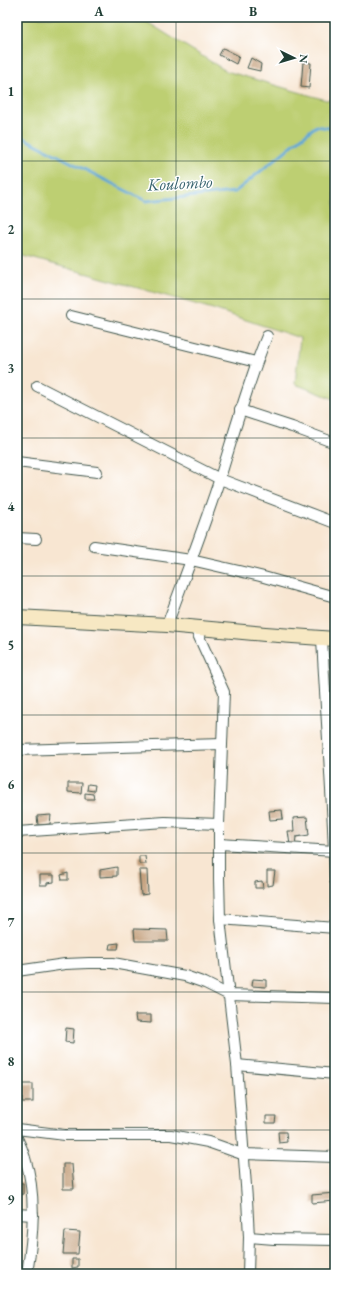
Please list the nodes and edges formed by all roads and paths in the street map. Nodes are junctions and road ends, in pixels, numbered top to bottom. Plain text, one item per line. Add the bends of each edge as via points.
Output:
1 (71, 316) dead end
2 (267, 336) dead end
3 (256, 362) junction
4 (37, 386) dead end
5 (240, 410) junction
6 (335, 443) edge
7 (17, 462) edge
8 (97, 472) dead end
9 (220, 479) junction
10 (335, 523) edge
11 (17, 538) edge
12 (36, 539) dead end
13 (94, 546) dead end
14 (191, 560) junction
15 (335, 596) edge
16 (17, 617) edge
17 (167, 625) junction
18 (195, 628) junction
19 (329, 639) edge
20 (222, 744) junction
21 (17, 750) edge
22 (333, 769) edge
23 (219, 824) junction
24 (17, 832) edge
25 (219, 844) junction
26 (335, 851) edge
27 (335, 880) edge
28 (220, 919) junction
29 (335, 928) edge
30 (17, 971) edge
31 (229, 995) junction
32 (335, 998) edge
33 (237, 1064) junction
34 (335, 1074) edge
35 (17, 1129) edge
36 (17, 1138) edge
37 (242, 1154) junction
38 (335, 1157) edge
39 (17, 1214) edge
40 (33, 1215) junction
41 (249, 1238) junction
42 (335, 1240) edge
43 (27, 1274) edge
44 (248, 1274) edge

1 - 3 street
2 - 3 street
3 - 5 street
4 - 9 street
5 - 6 street
5 - 9 street
7 - 8 street
9 - 10 street
9 - 14 street
11 - 12 street
13 - 14 street
14 - 15 street
14 - 17 street
16 - 17 street
17 - 18 street
18 - 19 street
18 - 20 street via 224,690
19 - 22 street via 325,695
20 - 21 street
20 - 23 street
22 - 26 street
23 - 24 street via 165,822
23 - 25 street
25 - 26 street
25 - 28 street
26 - 27 street
28 - 29 street
28 - 31 street
30 - 31 street via 65,964 113,963 186,976
31 - 32 street
31 - 33 street
33 - 34 street
33 - 37 street
35 - 37 street via 65,1135 171,1135 208,1142
36 - 40 street via 31,1184
37 - 38 street
37 - 41 street
39 - 40 street
40 - 43 street
41 - 42 street
41 - 44 street

